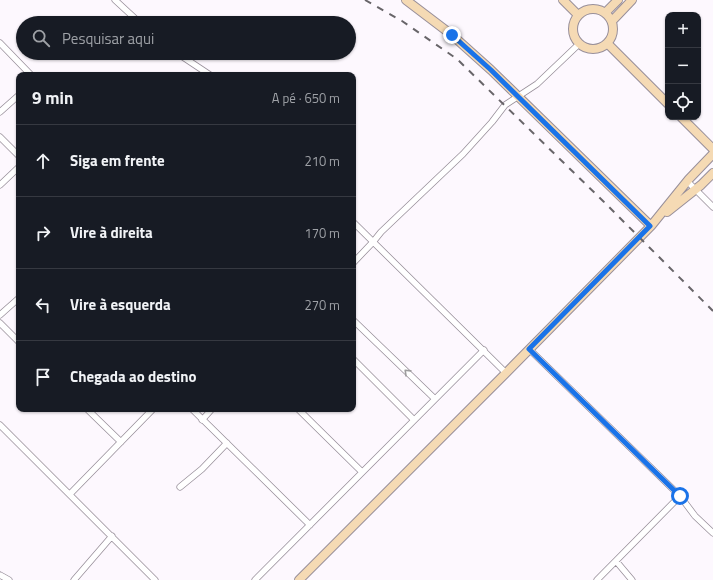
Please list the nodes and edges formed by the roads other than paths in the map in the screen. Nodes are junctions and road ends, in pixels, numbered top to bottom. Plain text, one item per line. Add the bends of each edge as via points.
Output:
1 (115, 0) edge
2 (406, 0) edge
3 (563, 0) edge
4 (618, 0) edge
5 (632, 0) edge
6 (606, 13) junction
7 (578, 15) junction
8 (132, 16) edge
9 (612, 21) junction
10 (0, 43) edge
11 (579, 44) junction
12 (608, 44) junction
13 (16, 60) edge
14 (16, 60) edge
15 (188, 60) edge
16 (28, 72) edge
17 (206, 72) edge
18 (518, 97) junction
19 (16, 98) edge
20 (665, 101) edge
21 (0, 112) edge
22 (684, 120) edge
23 (0, 137) edge
24 (713, 149) edge
25 (16, 153) edge
26 (713, 154) edge
27 (16, 170) edge
28 (713, 173) edge
29 (687, 182) junction
30 (0, 185) edge
31 (695, 189) junction
32 (713, 207) edge
33 (653, 223) junction
34 (356, 225) edge
35 (373, 242) junction
36 (356, 260) edge
37 (16, 301) edge
38 (0, 315) edge
39 (0, 323) edge
40 (356, 323) edge
41 (16, 339) edge
42 (529, 349) junction
43 (484, 350) junction
44 (356, 362) edge
45 (506, 372) junction
46 (435, 399) junction
47 (90, 412) edge
48 (150, 412) edge
49 (195, 412) edge
50 (209, 412) edge
51 (301, 412) edge
52 (202, 420) junction
53 (414, 420) junction
54 (0, 425) edge
55 (3, 431) edge
56 (120, 442) junction
57 (226, 443) junction
58 (362, 472) junction
59 (180, 487) dead end
60 (70, 494) junction
61 (680, 496) junction
62 (310, 526) junction
63 (713, 533) edge
64 (112, 536) junction
65 (616, 561) junction
66 (0, 575) edge
67 (9, 580) edge
68 (74, 580) edge
69 (155, 580) edge
70 (256, 580) edge
71 (299, 580) edge
72 (597, 580) edge
73 (632, 580) edge

1 - 8 street
2 - 18 street via 452,35
3 - 7 street
4 - 6 street
5 - 9 street
6 - 7 street via 591,9
6 - 9 street
7 - 11 street via 573,25 574,35
9 - 12 street via 614,29
10 - 13 street
11 - 12 street via 588,49 599,49
11 - 18 street via 537,84
12 - 20 street
14 - 16 street
15 - 17 street
18 - 33 street
18 - 35 street via 505,105 463,154
19 - 21 street
22 - 24 street
23 - 25 street
26 - 29 street
27 - 30 street
28 - 31 street
29 - 31 street
29 - 33 street
31 - 32 street
31 - 33 street
33 - 42 street
34 - 35 street
35 - 36 street
35 - 43 street
37 - 38 street
39 - 41 street
46 -> 40 street
42 - 45 street
42 - 61 street
43 - 45 street
43 - 46 street
44 - 53 street
45 - 71 street
46 - 53 street
47 - 56 street
48 - 56 street
49 - 52 street
50 - 52 street
51 - 58 street
52 - 57 street
53 - 58 street
54 - 55 street
55 - 60 street
56 - 60 street
57 - 59 street via 202,469
57 - 62 street
58 - 62 street
60 - 64 street
61 - 63 street via 695,516
61 - 65 street
62 - 70 street
64 - 68 street
64 - 69 street
65 - 72 street
65 - 73 street
66 - 67 street

